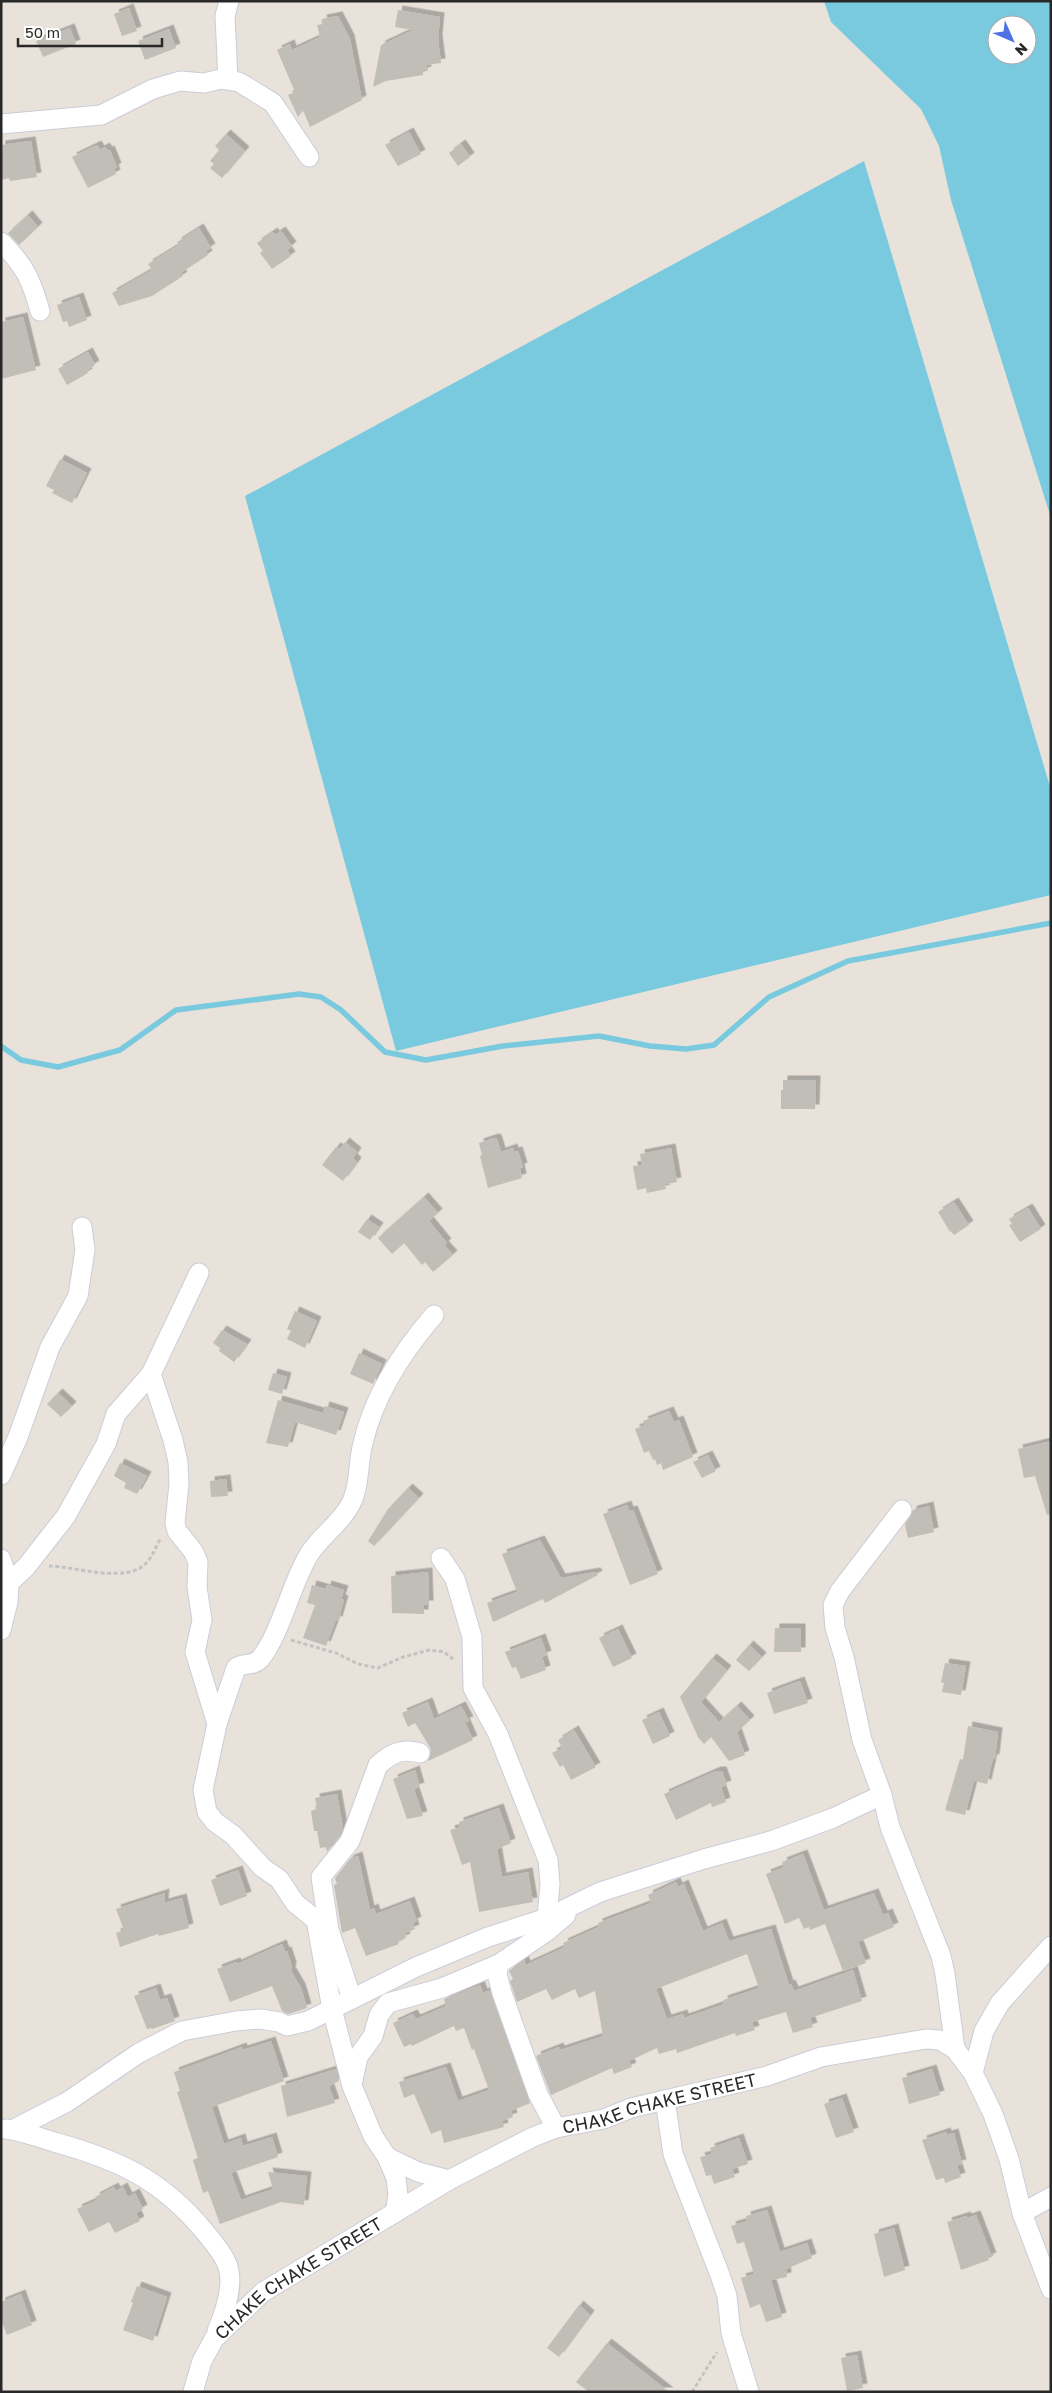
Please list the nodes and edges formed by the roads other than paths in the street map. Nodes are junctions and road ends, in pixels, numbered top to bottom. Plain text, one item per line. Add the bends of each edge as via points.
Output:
1 (229, 1) edge
2 (228, 80) junction
3 (1, 124) edge
4 (309, 156) dead end
5 (1, 242) edge
6 (40, 311) dead end
7 (82, 1227) dead end
8 (199, 1273) dead end
9 (434, 1314) dead end
10 (150, 1374) junction
11 (1, 1475) edge
12 (902, 1510) dead end
13 (441, 1558) dead end
14 (1, 1559) edge
15 (9, 1582) junction
16 (1, 1630) edge
17 (217, 1724) junction
18 (420, 1753) dead end
19 (882, 1795) junction
20 (586, 1899) junction
21 (547, 1918) junction
22 (322, 1925) junction
23 (1051, 1946) edge
24 (499, 1964) junction
25 (352, 1999) junction
26 (332, 2009) junction
27 (955, 2049) junction
28 (972, 2072) junction
29 (352, 2086) junction
30 (665, 2100) junction
31 (556, 2128) junction
32 (7, 2129) edge
33 (387, 2157) junction
34 (449, 2180) junction
35 (1051, 2197) edge
36 (395, 2213) junction
37 (1022, 2213) junction
38 (1051, 2289) edge
39 (214, 2339) junction
40 (193, 2392) edge
41 (749, 2392) edge

1 - 2 street via 226,16
2 - 3 street via 180,81 101,115
2 - 4 street via 239,82 273,103
5 - 6 street via 31,279
7 - 11 street via 85,1250 78,1296 50,1347
8 - 10 street
9 - 17 street via 411,1342 375,1408 363,1443 353,1500 309,1555 274,1635 257,1662 236,1668
10 - 15 street via 116,1414 106,1444 70,1509 26,1567
10 - 17 street via 178,1462 175,1524 198,1562 197,1586 202,1620 195,1652
12 - 19 street via 840,1591 833,1605 834,1628 844,1657 862,1740
13 - 21 street via 455,1579 472,1638 473,1688 498,1734 548,1860
14 - 15 street
15 - 16 street
17 - 22 street via 204,1790 210,1817 242,1843 263,1868 279,1879 295,1903
18 - 22 street via 407,1750 386,1758 378,1765 350,1841 321,1877
19 - 20 street via 772,1841 704,1859
19 - 27 street via 890,1827 941,1956
20 - 21 street
20 - 24 street
21 - 25 street via 488,1937 416,1967
22 - 25 street
22 - 26 street
23 - 28 street via 1000,2003 984,2031
24 - 29 street via 442,1988 388,2003 354,2067
24 - 31 street via 497,1974 502,1993 538,2094
25 - 26 street
26 - 29 street
26 - 32 street via 294,2026 260,2019 182,2030 139,2053 67,2102
27 - 28 street, CHAKE CHAKE STREET
27 - 30 street, CHAKE CHAKE STREET via 932,2038 908,2041 821,2057 767,2076
28 - 37 street, CHAKE CHAKE STREET via 993,2114 1009,2159
29 - 33 street via 373,2136
30 - 31 street, CHAKE CHAKE STREET via 604,2119
30 - 41 street via 673,2154 727,2296 731,2333
31 - 34 street, CHAKE CHAKE STREET
32 - 39 street via 112,2159 169,2194 191,2215 227,2263 229,2273 225,2312
33 - 34 street via 418,2172
33 - 36 street via 396,2178
34 - 36 street, CHAKE CHAKE STREET
35 - 37 street
36 - 39 street, CHAKE CHAKE STREET via 263,2292
37 - 38 street, CHAKE CHAKE STREET
39 - 40 street, CHAKE CHAKE STREET via 202,2361

